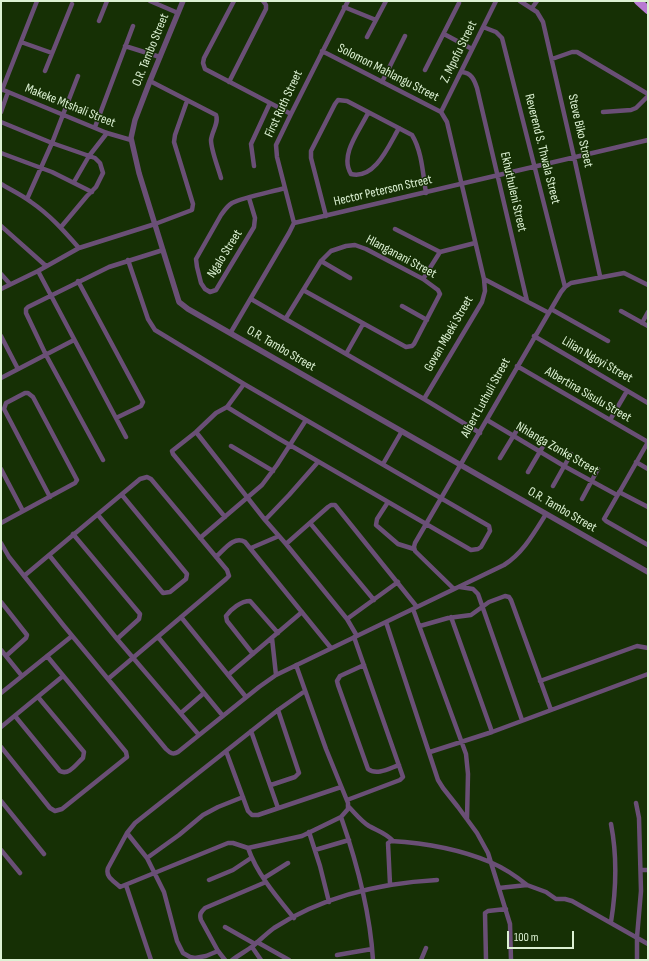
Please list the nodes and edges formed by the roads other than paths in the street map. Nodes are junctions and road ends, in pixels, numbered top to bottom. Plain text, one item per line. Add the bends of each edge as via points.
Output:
1 (37, 1) edge
2 (107, 1) edge
3 (150, 1) edge
4 (183, 1) edge
5 (234, 1) edge
6 (263, 1) edge
7 (348, 1) edge
8 (386, 1) edge
9 (496, 1) edge
10 (520, 1) edge
11 (537, 1) edge
12 (638, 1) edge
13 (459, 3) dead end
14 (72, 4) dead end
15 (344, 8) junction
16 (532, 8) junction
17 (648, 10) edge
18 (178, 13) junction
19 (376, 20) junction
20 (99, 21) dead end
21 (133, 26) dead end
22 (483, 27) junction
23 (444, 34) junction
24 (405, 36) dead end
25 (367, 37) dead end
26 (22, 42) junction
27 (125, 46) junction
28 (472, 49) junction
29 (322, 51) junction
30 (52, 53) junction
31 (160, 57) junction
32 (552, 59) junction
33 (425, 70) dead end
34 (45, 71) dead end
35 (462, 72) junction
36 (78, 76) dead end
37 (150, 81) junction
38 (229, 82) junction
39 (382, 82) junction
40 (1, 90) edge
41 (8, 92) junction
42 (648, 95) edge
43 (187, 101) junction
44 (270, 103) junction
45 (1, 112) edge
46 (441, 112) junction
47 (603, 112) dead end
48 (368, 113) junction
49 (63, 114) junction
50 (291, 114) junction
51 (1, 122) edge
52 (95, 127) junction
53 (399, 128) junction
54 (106, 133) junction
55 (131, 140) junction
56 (648, 140) edge
57 (52, 143) junction
58 (1, 152) edge
59 (90, 156) junction
60 (574, 157) junction
61 (254, 166) dead end
62 (535, 166) junction
63 (41, 168) junction
64 (498, 176) junction
65 (221, 178) dead end
66 (74, 182) junction
67 (1, 184) edge
68 (461, 185) junction
69 (285, 188) junction
70 (92, 192) junction
71 (426, 193) junction
72 (249, 198) junction
73 (27, 199) junction
74 (326, 216) junction
75 (294, 223) junction
76 (155, 224) junction
77 (1, 226) edge
78 (61, 227) junction
79 (395, 229) dead end
80 (475, 243) junction
81 (79, 248) junction
82 (162, 250) junction
83 (440, 252) junction
84 (128, 260) junction
85 (321, 261) junction
86 (46, 266) junction
87 (38, 271) junction
88 (1, 274) edge
89 (600, 276) junction
90 (350, 278) dead end
91 (423, 279) junction
92 (484, 279) junction
93 (78, 281) junction
94 (10, 284) junction
95 (648, 285) edge
96 (565, 287) junction
97 (1, 289) edge
98 (303, 290) junction
99 (51, 295) junction
100 (251, 299) junction
101 (527, 301) junction
102 (402, 306) dead end
103 (550, 311) junction
104 (621, 311) dead end
105 (648, 312) edge
106 (286, 318) junction
107 (427, 320) junction
108 (642, 322) junction
109 (363, 324) junction
110 (648, 326) edge
111 (231, 332) junction
112 (1, 336) edge
113 (534, 336) junction
114 (74, 340) junction
115 (608, 341) dead end
116 (346, 354) junction
117 (46, 355) junction
118 (517, 366) junction
119 (18, 369) junction
120 (1, 378) edge
121 (244, 384) junction
122 (627, 391) junction
123 (424, 399) junction
124 (648, 403) edge
125 (227, 407) junction
126 (116, 418) junction
127 (306, 420) junction
128 (487, 420) junction
129 (610, 420) junction
130 (520, 425) dead end
131 (402, 431) junction
132 (196, 432) junction
133 (480, 433) junction
134 (513, 436) junction
135 (126, 437) dead end
136 (648, 442) edge
137 (545, 443) dead end
138 (290, 445) junction
139 (231, 446) dead end
140 (540, 452) junction
141 (571, 454) dead end
142 (500, 458) dead end
143 (103, 460) dead end
144 (318, 462) junction
145 (636, 462) junction
146 (383, 464) junction
147 (461, 465) junction
148 (564, 466) junction
149 (1, 469) edge
150 (598, 469) dead end
151 (648, 469) edge
152 (273, 471) junction
153 (528, 472) dead end
154 (592, 481) junction
155 (554, 486) dead end
156 (618, 493) junction
157 (122, 495) junction
158 (50, 497) junction
159 (248, 498) junction
160 (441, 498) junction
161 (582, 499) dead end
162 (388, 502) junction
163 (648, 507) edge
164 (23, 511) junction
165 (98, 514) junction
166 (546, 514) junction
167 (225, 517) junction
168 (265, 520) junction
169 (1, 523) edge
170 (310, 523) junction
171 (426, 523) junction
172 (73, 534) junction
173 (279, 536) junction
174 (200, 538) junction
175 (1, 543) edge
176 (286, 544) junction
177 (648, 545) edge
178 (251, 548) junction
179 (414, 549) junction
180 (49, 555) junction
181 (216, 556) junction
182 (648, 572) edge
183 (24, 576) junction
184 (398, 582) junction
185 (457, 588) junction
186 (374, 600) junction
187 (1, 602) edge
188 (482, 607) junction
189 (415, 608) junction
190 (302, 612) junction
191 (181, 617) junction
192 (451, 617) junction
193 (347, 619) junction
194 (386, 622) junction
195 (420, 626) junction
196 (278, 633) junction
197 (72, 636) junction
198 (158, 636) junction
199 (355, 637) junction
200 (117, 638) junction
201 (272, 638) junction
202 (331, 648) junction
203 (648, 648) edge
204 (1, 650) edge
205 (254, 654) junction
206 (6, 656) junction
207 (47, 656) junction
208 (133, 658) junction
209 (364, 665) junction
210 (296, 666) junction
211 (648, 674) edge
212 (228, 675) junction
213 (276, 675) junction
214 (22, 676) junction
215 (63, 676) junction
216 (108, 679) junction
217 (540, 681) junction
218 (305, 692) junction
219 (1, 693) edge
220 (204, 693) junction
221 (38, 697) junction
222 (246, 697) junction
223 (278, 710) junction
224 (551, 710) junction
225 (181, 712) junction
226 (15, 716) junction
227 (223, 716) junction
228 (522, 720) junction
229 (1, 728) edge
230 (251, 731) junction
231 (492, 732) junction
232 (199, 735) junction
233 (462, 742) junction
234 (1, 747) edge
235 (226, 751) junction
236 (430, 752) junction
237 (399, 765) junction
238 (270, 785) junction
239 (341, 787) junction
240 (243, 797) junction
241 (347, 800) junction
242 (1, 801) edge
243 (636, 803) dead end
244 (348, 806) junction
245 (278, 808) junction
246 (341, 817) junction
247 (467, 819) junction
248 (611, 824) dead end
249 (127, 832) junction
250 (309, 832) junction
251 (349, 840) junction
252 (393, 841) junction
253 (248, 848) junction
254 (1, 850) edge
255 (315, 850) junction
256 (44, 854) dead end
257 (147, 858) junction
258 (251, 858) junction
259 (492, 862) junction
260 (288, 863) dead end
261 (641, 870) junction
262 (648, 870) edge
263 (20, 873) dead end
264 (155, 873) junction
265 (209, 880) dead end
266 (265, 880) junction
267 (438, 880) dead end
268 (126, 884) junction
269 (390, 884) junction
270 (527, 884) junction
271 (499, 888) junction
272 (363, 891) junction
273 (329, 902) junction
274 (506, 909) junction
275 (294, 918) junction
276 (611, 922) junction
277 (225, 927) dead end
278 (637, 937) junction
279 (255, 944) junction
280 (648, 944) edge
281 (426, 948) dead end
282 (372, 949) junction
283 (218, 951) junction
284 (337, 955) dead end
285 (151, 960) edge
286 (225, 960) edge
287 (232, 960) edge
288 (261, 960) edge
289 (289, 960) edge
290 (373, 960) edge
291 (421, 960) edge
292 (486, 960) edge
293 (511, 960) edge
294 (637, 960) edge

1 - 26 street
2 - 20 street
3 - 18 street
4 - 18 street, O.R. Tambo Street
5 - 38 street via 203,63 208,71
6 - 38 street via 266,9
7 - 15 street, First Ruth Street
8 - 19 street
9 - 22 street, Z. Mpofu Street
10 - 16 street, Steve Biko Street
11 - 16 street
12 - 17 highway
13 - 23 street
14 - 30 street
15 - 19 street
15 - 29 street, First Ruth Street
16 - 32 street, Steve Biko Street via 541,18
18 - 31 street, O.R. Tambo Street
19 - 25 street
21 - 27 street
22 - 28 street, Z. Mpofu Street
22 - 62 street, Reverend S. Thwala Street via 496,32 502,38
23 - 28 street
23 - 33 street
24 - 39 street
26 - 30 street
26 - 40 street
27 - 31 street
27 - 52 street
28 - 35 street, Z. Mpofu Street
29 - 39 street, Solomon Mahlangu Street
29 - 50 street, First Ruth Street
30 - 34 street
31 - 37 street, O.R. Tambo Street
32 - 42 street via 577,52
32 - 60 street, Steve Biko Street
35 - 46 street, Z. Mpofu Street
35 - 64 street, Ekhuthuleni Street via 472,77 477,88
36 - 49 street
37 - 43 street
37 - 55 street, O.R. Tambo Street via 133,127
38 - 44 street
39 - 46 street, Solomon Mahlangu Street
40 - 41 street, Makeke Mtshali Street
41 - 45 street
41 - 49 street, Makeke Mtshali Street
42 - 47 street via 631,110
43 - 65 street via 217,117 211,140
43 - 76 street via 174,142 193,208
44 - 50 street
44 - 61 street via 251,144
46 - 68 street, Solomon Mahlangu Street via 447,122
48 - 53 street
48 - 53 street via 347,156 351,174 364,174 372,169
48 - 74 street via 347,101 338,100 311,151
49 - 52 street, Makeke Mtshali Street
49 - 57 street
50 - 69 street, First Ruth Street via 276,145
51 - 57 street
52 - 54 street, Makeke Mtshali Street
53 - 71 street via 412,135 419,154
54 - 55 street, Makeke Mtshali Street
54 - 59 street
55 - 76 street, O.R. Tambo Street
56 - 60 street, Hector Peterson Street
57 - 59 street
57 - 63 street
58 - 63 street
59 - 66 street
59 - 70 street via 99,161 103,170
60 - 62 street, Hector Peterson Street
60 - 89 street, Steve Biko Street
62 - 64 street, Hector Peterson Street
62 - 96 street, Reverend S. Thwala Street
63 - 66 street
63 - 73 street
64 - 68 street, Hector Peterson Street
64 - 101 street, Ekhuthuleni Street
66 - 70 street
67 - 73 street
68 - 71 street, Hector Peterson Street
68 - 80 street, Govan Mbeki Street
69 - 72 street, Ngalo Street
69 - 75 street, First Ruth Street
70 - 78 street
71 - 74 street, Hector Peterson Street
72 - 72 street, Ngalo Street via 233,202 225,209 196,259 205,290 216,290 254,227
73 - 78 street
74 - 75 street, Hector Peterson Street
75 - 100 street
76 - 81 street
76 - 82 street, O.R. Tambo Street
77 - 86 street
78 - 81 street
79 - 83 street
80 - 83 street
80 - 92 street, Govan Mbeki Street
81 - 86 street
82 - 84 street
82 - 111 street, O.R. Tambo Street via 182,306
83 - 91 street
84 - 93 street
84 - 121 street via 154,330
85 - 90 street
85 - 91 street, Hlanganani Street via 336,249 355,246 366,249
85 - 98 street, Hlanganani Street
86 - 87 street
87 - 94 street
87 - 99 street
88 - 94 street
89 - 95 street via 624,273
89 - 96 street via 571,283
91 - 107 street, Hlanganani Street via 440,294
92 - 101 street
92 - 123 street, Govan Mbeki Street via 483,299
93 - 99 street
93 - 126 street via 142,402 141,406
94 - 97 street
96 - 103 street, Albert Luthuli Street
98 - 106 street, Hlanganani Street
98 - 109 street, Hlanganani Street
99 - 114 street
99 - 117 street via 28,307 26,311
100 - 106 street
100 - 111 street
101 - 103 street
102 - 107 street
103 - 113 street, Albert Luthuli Street
103 - 115 street
104 - 108 street
105 - 108 street
106 - 116 street
107 - 109 street, Hlanganani Street via 414,344 408,347
108 - 110 street
109 - 116 street
111 - 131 street, O.R. Tambo Street
112 - 119 street
113 - 118 street, Albert Luthuli Street
113 - 122 street, Lilian Ngoyi Street
114 - 117 street
114 - 126 street
116 - 123 street
117 - 119 street
117 - 143 street
118 - 128 street, Albert Luthuli Street
118 - 129 street, Albertina Sisulu Street
119 - 120 street
121 - 125 street
121 - 127 street
122 - 124 street, Lilian Ngoyi Street
122 - 129 street
123 - 133 street
125 - 132 street
125 - 138 street
126 - 135 street
127 - 138 street
127 - 146 street
128 - 133 street, Albert Luthuli Street
128 - 134 street, Nhlanga Zonke Street
129 - 136 street, Albertina Sisulu Street
130 - 134 street
131 - 146 street
131 - 147 street, O.R. Tambo Street
132 - 159 street
132 - 167 street via 172,453
133 - 147 street, Albert Luthuli Street
134 - 140 street, Nhlanga Zonke Street
134 - 142 street
136 - 145 street
137 - 140 street
138 - 144 street
138 - 152 street
139 - 152 street
140 - 148 street, Nhlanga Zonke Street
140 - 153 street
141 - 148 street
144 - 162 street
144 - 168 street
145 - 151 street
145 - 156 street
146 - 160 street
147 - 160 street, Albert Luthuli Street
147 - 166 street, O.R. Tambo Street
148 - 154 street, Nhlanga Zonke Street
148 - 155 street
149 - 164 street
150 - 154 street
152 - 159 street
154 - 156 street, Nhlanga Zonke Street
154 - 161 street
156 - 163 street, Nhlanga Zonke Street
156 - 177 street via 604,519
157 - 165 street
157 - 165 street via 186,574 186,579 181,583 168,593 161,591
157 - 174 street via 140,479 149,478
158 - 158 street via 75,483 76,479 34,399 30,394 24,393 6,403 4,409
158 - 164 street
159 - 167 street
159 - 168 street
160 - 171 street, Albert Luthuli Street
160 - 171 street via 489,526 490,531 481,547 471,550
162 - 171 street
162 - 179 street via 376,519 376,525 398,544
164 - 169 street
165 - 172 street
166 - 182 street, O.R. Tambo Street
166 - 185 street via 522,550 511,561
167 - 174 street
168 - 173 street
170 - 176 street
170 - 184 street via 330,506 335,505
170 - 186 street
171 - 179 street, Albert Luthuli Street
172 - 180 street
172 - 200 street via 140,614 139,619
173 - 176 street
173 - 178 street
174 - 181 street
175 - 183 street
176 - 193 street
178 - 181 street via 243,540 236,540
178 - 190 street
179 - 185 street
180 - 183 street
180 - 200 street
181 - 191 street via 227,570 228,577
183 - 197 street
184 - 186 street
184 - 189 street
185 - 188 street via 475,590
185 - 189 street
186 - 193 street
187 - 206 street via 27,635
188 - 192 street via 471,615
188 - 217 street via 502,597 510,598
188 - 228 street
189 - 194 street
189 - 195 street
190 - 196 street
190 - 202 street
191 - 198 street
191 - 212 street
192 - 195 street
192 - 231 street
193 - 199 street
194 - 199 street
194 - 236 street
195 - 233 street
196 - 201 street
196 - 205 street via 250,602 243,602 230,612 226,616 227,621
197 - 207 street
197 - 216 street
198 - 208 street
198 - 220 street
199 - 202 street
199 - 209 street
200 - 208 street
201 - 205 street
201 - 213 street
202 - 210 street
203 - 217 street via 637,646
204 - 206 street
205 - 212 street
206 - 214 street
207 - 214 street
207 - 215 street
208 - 216 street
208 - 225 street
209 - 237 street
209 - 237 street via 340,676 338,685 368,770 376,773
210 - 213 street
210 - 218 street
211 - 224 street
212 - 222 street
213 - 222 street
214 - 219 street
215 - 221 street
215 - 234 street via 126,752 125,758 60,810 55,811
216 - 232 street via 170,752 178,752
217 - 224 street
218 - 223 street
218 - 239 street
220 - 225 street
220 - 227 street
221 - 226 street
221 - 226 street via 84,752 83,758 67,772 60,771
222 - 227 street
223 - 230 street
223 - 238 street via 299,773 296,777
224 - 228 street
225 - 232 street
226 - 229 street
227 - 232 street
228 - 231 street
230 - 235 street
230 - 238 street
231 - 233 street
233 - 236 street
233 - 247 street via 468,774
235 - 240 street
235 - 249 street
236 - 247 street via 440,783
237 - 241 street via 403,777 401,780
238 - 245 street
239 - 241 street
239 - 245 street
240 - 245 street via 248,811 252,814 258,815
240 - 257 street via 203,815
241 - 244 street
242 - 256 street
243 - 261 street
244 - 246 street via 346,813
244 - 252 street via 364,823 386,834
246 - 250 street
246 - 251 street
247 - 259 street via 484,844
248 - 276 street via 614,879
249 - 257 street
249 - 268 street via 107,872 108,877 120,887
250 - 253 street via 295,838
250 - 255 street
251 - 255 street
251 - 272 street
252 - 259 street via 462,852
252 - 269 street via 388,843
253 - 258 street
253 - 264 street via 228,843
254 - 263 street
255 - 273 street
257 - 264 street
258 - 265 street via 233,870
258 - 266 street
259 - 270 street
259 - 271 street
260 - 266 street
261 - 262 street
261 - 278 street
264 - 268 street
264 - 283 street via 164,892 177,941 183,953 195,958
266 - 275 street
266 - 283 street via 201,912 201,920
267 - 269 street
268 - 285 street
269 - 272 street
270 - 271 street
270 - 276 street via 556,899 572,901
271 - 274 street
272 - 273 street
272 - 282 street
273 - 275 street
274 - 292 street via 486,912
274 - 293 street
275 - 279 street via 275,928
276 - 278 street
277 - 279 street
278 - 280 street
278 - 294 street
279 - 287 street
279 - 288 street
279 - 289 street
281 - 291 street
282 - 284 street
282 - 290 street
283 - 286 street

